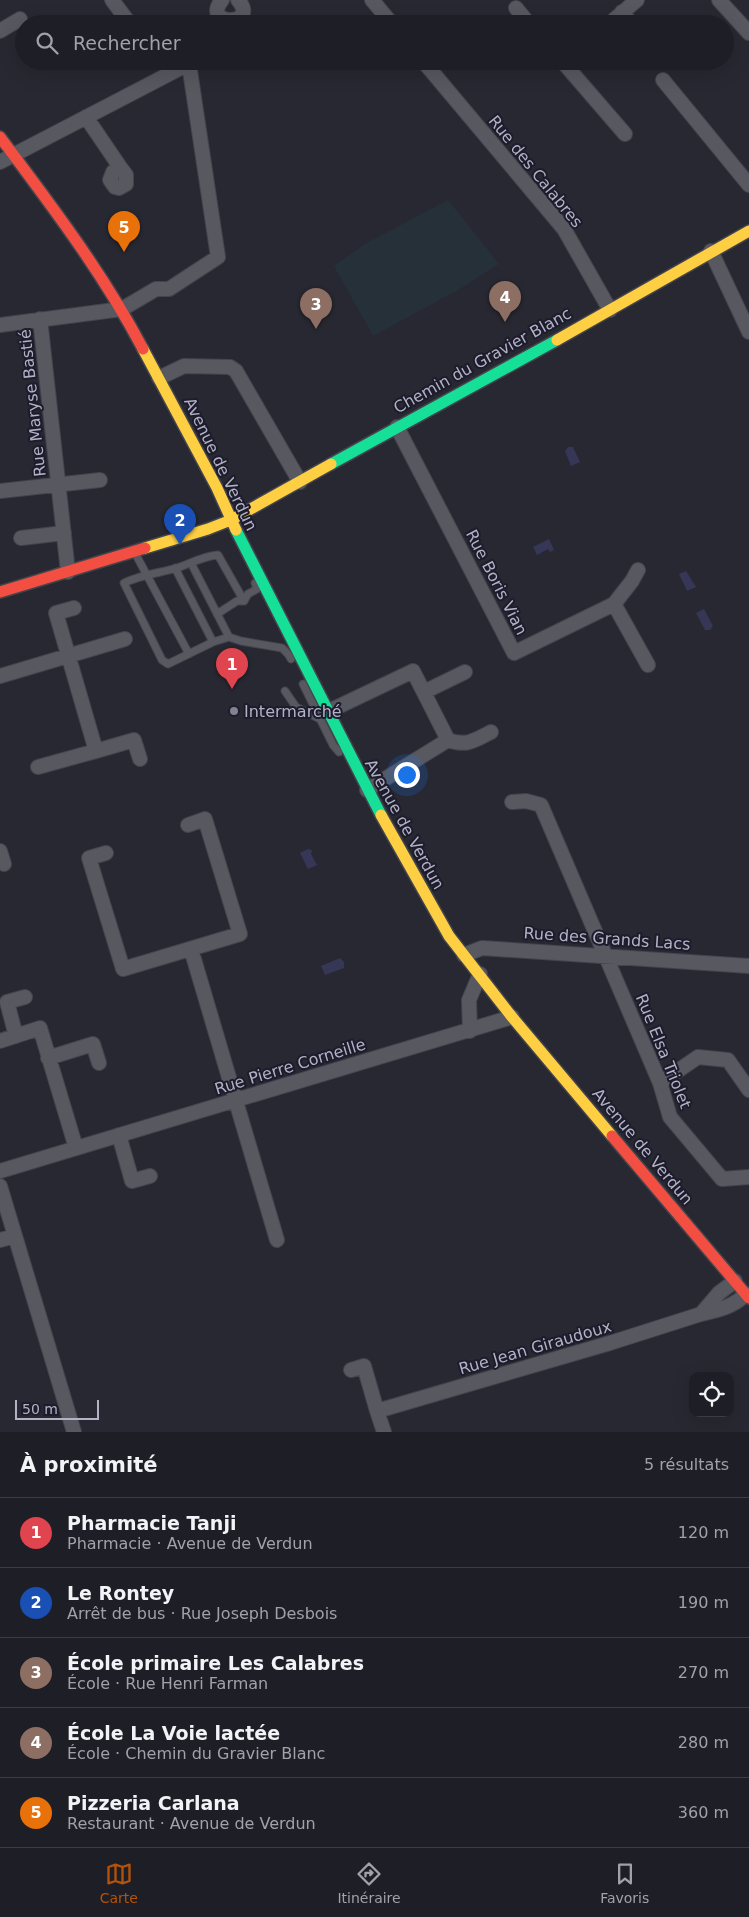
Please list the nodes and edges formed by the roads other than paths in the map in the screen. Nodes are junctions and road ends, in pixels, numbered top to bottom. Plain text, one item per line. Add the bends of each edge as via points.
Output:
1 (112, 0) edge
2 (222, 0) edge
3 (238, 0) edge
4 (372, 0) edge
5 (719, 0) edge
6 (629, 4) edge
7 (516, 8) dead end
8 (123, 15) edge
9 (220, 15) edge
10 (240, 15) edge
11 (384, 15) edge
12 (522, 15) edge
13 (618, 15) edge
14 (733, 15) edge
15 (734, 16) edge
16 (15, 22) edge
17 (0, 31) edge
18 (749, 33) edge
19 (178, 70) edge
20 (193, 70) edge
21 (431, 70) edge
22 (570, 70) edge
23 (663, 80) dead end
24 (86, 117) junction
25 (625, 134) dead end
26 (0, 137) edge
27 (14, 154) junction
28 (0, 162) edge
29 (120, 167) dead end
30 (749, 185) edge
31 (749, 230) edge
32 (711, 251) junction
33 (122, 309) junction
34 (610, 310) junction
35 (40, 319) junction
36 (0, 322) edge
37 (749, 332) edge
38 (159, 378) junction
39 (397, 427) junction
40 (100, 480) dead end
41 (300, 482) junction
42 (59, 484) junction
43 (0, 491) edge
44 (231, 520) junction
45 (64, 533) junction
46 (21, 538) dead end
47 (134, 550) junction
48 (248, 556) junction
49 (191, 562) junction
50 (175, 568) junction
51 (638, 570) dead end
52 (68, 572) junction
53 (148, 575) junction
54 (0, 592) edge
55 (244, 601) junction
56 (614, 604) junction
57 (74, 608) dead end
58 (217, 614) junction
59 (229, 637) junction
60 (125, 639) dead end
61 (213, 642) junction
62 (189, 654) junction
63 (69, 656) junction
64 (648, 665) dead end
65 (296, 669) dead end
66 (466, 672) dead end
67 (0, 676) edge
68 (299, 677) dead end
69 (285, 691) dead end
70 (424, 692) junction
71 (324, 715) junction
72 (492, 732) dead end
73 (448, 740) junction
74 (96, 751) junction
75 (140, 759) dead end
76 (38, 767) dead end
77 (366, 790) junction
78 (512, 802) dead end
79 (188, 824) dead end
80 (106, 853) dead end
81 (191, 949) junction
82 (605, 954) junction
83 (464, 955) junction
84 (749, 966) edge
85 (480, 974) junction
86 (25, 997) dead end
87 (512, 1017) junction
88 (470, 1031) junction
89 (16, 1036) junction
90 (0, 1041) edge
91 (48, 1058) junction
92 (99, 1063) dead end
93 (660, 1083) junction
94 (749, 1090) edge
95 (235, 1101) junction
96 (119, 1135) junction
97 (76, 1148) junction
98 (0, 1170) edge
99 (150, 1176) dead end
100 (749, 1177) edge
101 (0, 1186) edge
102 (15, 1236) junction
103 (0, 1240) edge
104 (278, 1240) dead end
105 (735, 1281) junction
106 (748, 1296) edge
107 (702, 1314) junction
108 (351, 1370) dead end
109 (377, 1411) junction
110 (74, 1432) edge
111 (384, 1432) edge

1 - 8 street
2 - 9 street via 218,12
3 - 10 street via 242,7
4 - 11 street
5 - 14 street
6 - 13 street
7 - 12 street
15 - 18 street
16 - 17 street
19 - 24 street
20 - 33 street via 218,257 169,289 156,289
21 - 34 street, Rue des Calabres via 564,229
22 - 25 street
23 - 30 street
24 - 27 street
24 - 29 street
26 - 27 main road, Avenue de Verdun
27 - 28 street
27 - 33 main road, Avenue de Verdun
31 - 32 main road, Chemin du Gravier Blanc
32 - 34 main road, Chemin du Gravier Blanc
32 - 37 street
33 - 35 street
33 - 38 main road, Avenue de Verdun
34 - 39 main road, Chemin du Gravier Blanc
35 - 36 street
35 - 42 street, Rue Maryse Bastié
38 - 41 street via 184,366 230,367 236,371
38 - 44 main road, Avenue de Verdun
39 - 41 main road, Chemin du Gravier Blanc
39 - 56 street, Rue Boris Vian via 514,654
40 - 42 street, Rue Maryse Bastié
41 - 44 main road, Chemin du Gravier Blanc
42 - 43 street
42 - 45 street, Rue Maryse Bastié
44 - 47 main road, Chemin du Gravier Blanc
44 - 48 main road, Avenue de Verdun
45 - 46 street
45 - 52 street, Rue Maryse Bastié
47 - 52 main road, Chemin du Gravier Blanc
47 - 53 lane
48 - 55 lane via 256,589
48 - 71 main road, Avenue de Verdun
49 - 50 lane
49 - 55 lane via 218,555
49 - 58 lane
50 - 53 lane
50 - 61 lane
51 - 56 street, Rue Boris Vian
52 - 54 main road, Chemin du Gravier Blanc
53 - 62 lane
53 - 62 lane via 124,583 162,660 168,664
55 - 58 lane via 237,601
56 - 64 street
57 - 63 street via 56,613
58 - 59 lane
59 - 61 lane
59 - 65 lane via 282,648
60 - 63 street
61 - 62 lane
63 - 67 street
63 - 74 street
66 - 70 street
68 - 71 lane
69 - 71 lane via 296,707
70 - 71 street via 413,671
70 - 73 street
71 - 77 main road, Avenue de Verdun
72 - 73 street via 466,744
73 - 77 street
74 - 75 street via 134,740
74 - 76 street
77 - 83 main road, Avenue de Verdun via 448,936
78 - 82 street, Rue Elsa Triolet via 541,805
79 - 81 street via 205,819 240,934
80 - 81 street via 89,858 123,969
81 - 95 street
82 - 83 street, Rue des Grands Lacs via 482,948
82 - 84 street, Rue des Grands Lacs
82 - 93 street, Rue Elsa Triolet
83 - 85 main road, Avenue de Verdun
85 - 87 main road, Avenue de Verdun
85 - 88 street via 470,1000
86 - 89 street via 6,1002
87 - 88 street, Rue Pierre Corneille
87 - 105 main road, Avenue de Verdun
88 - 95 street, Rue Pierre Corneille
89 - 90 street
89 - 91 street via 40,1028
91 - 92 street via 94,1044
91 - 97 street
93 - 94 street via 698,1056 728,1060
93 - 100 street, Rue Elsa Triolet via 670,1117 722,1179
95 - 96 street, Rue Pierre Corneille
95 - 104 street
96 - 97 street, Rue Pierre Corneille
96 - 99 street via 132,1181
97 - 98 street, Rue Pierre Corneille
101 - 102 street
102 - 103 street
102 - 110 street
105 - 106 main road, Avenue de Verdun
105 - 107 street via 719,1292
106 - 107 street, Rue Jean Giraudoux via 728,1308
107 - 109 street, Rue Jean Giraudoux
108 - 109 street via 364,1366
109 - 111 street

